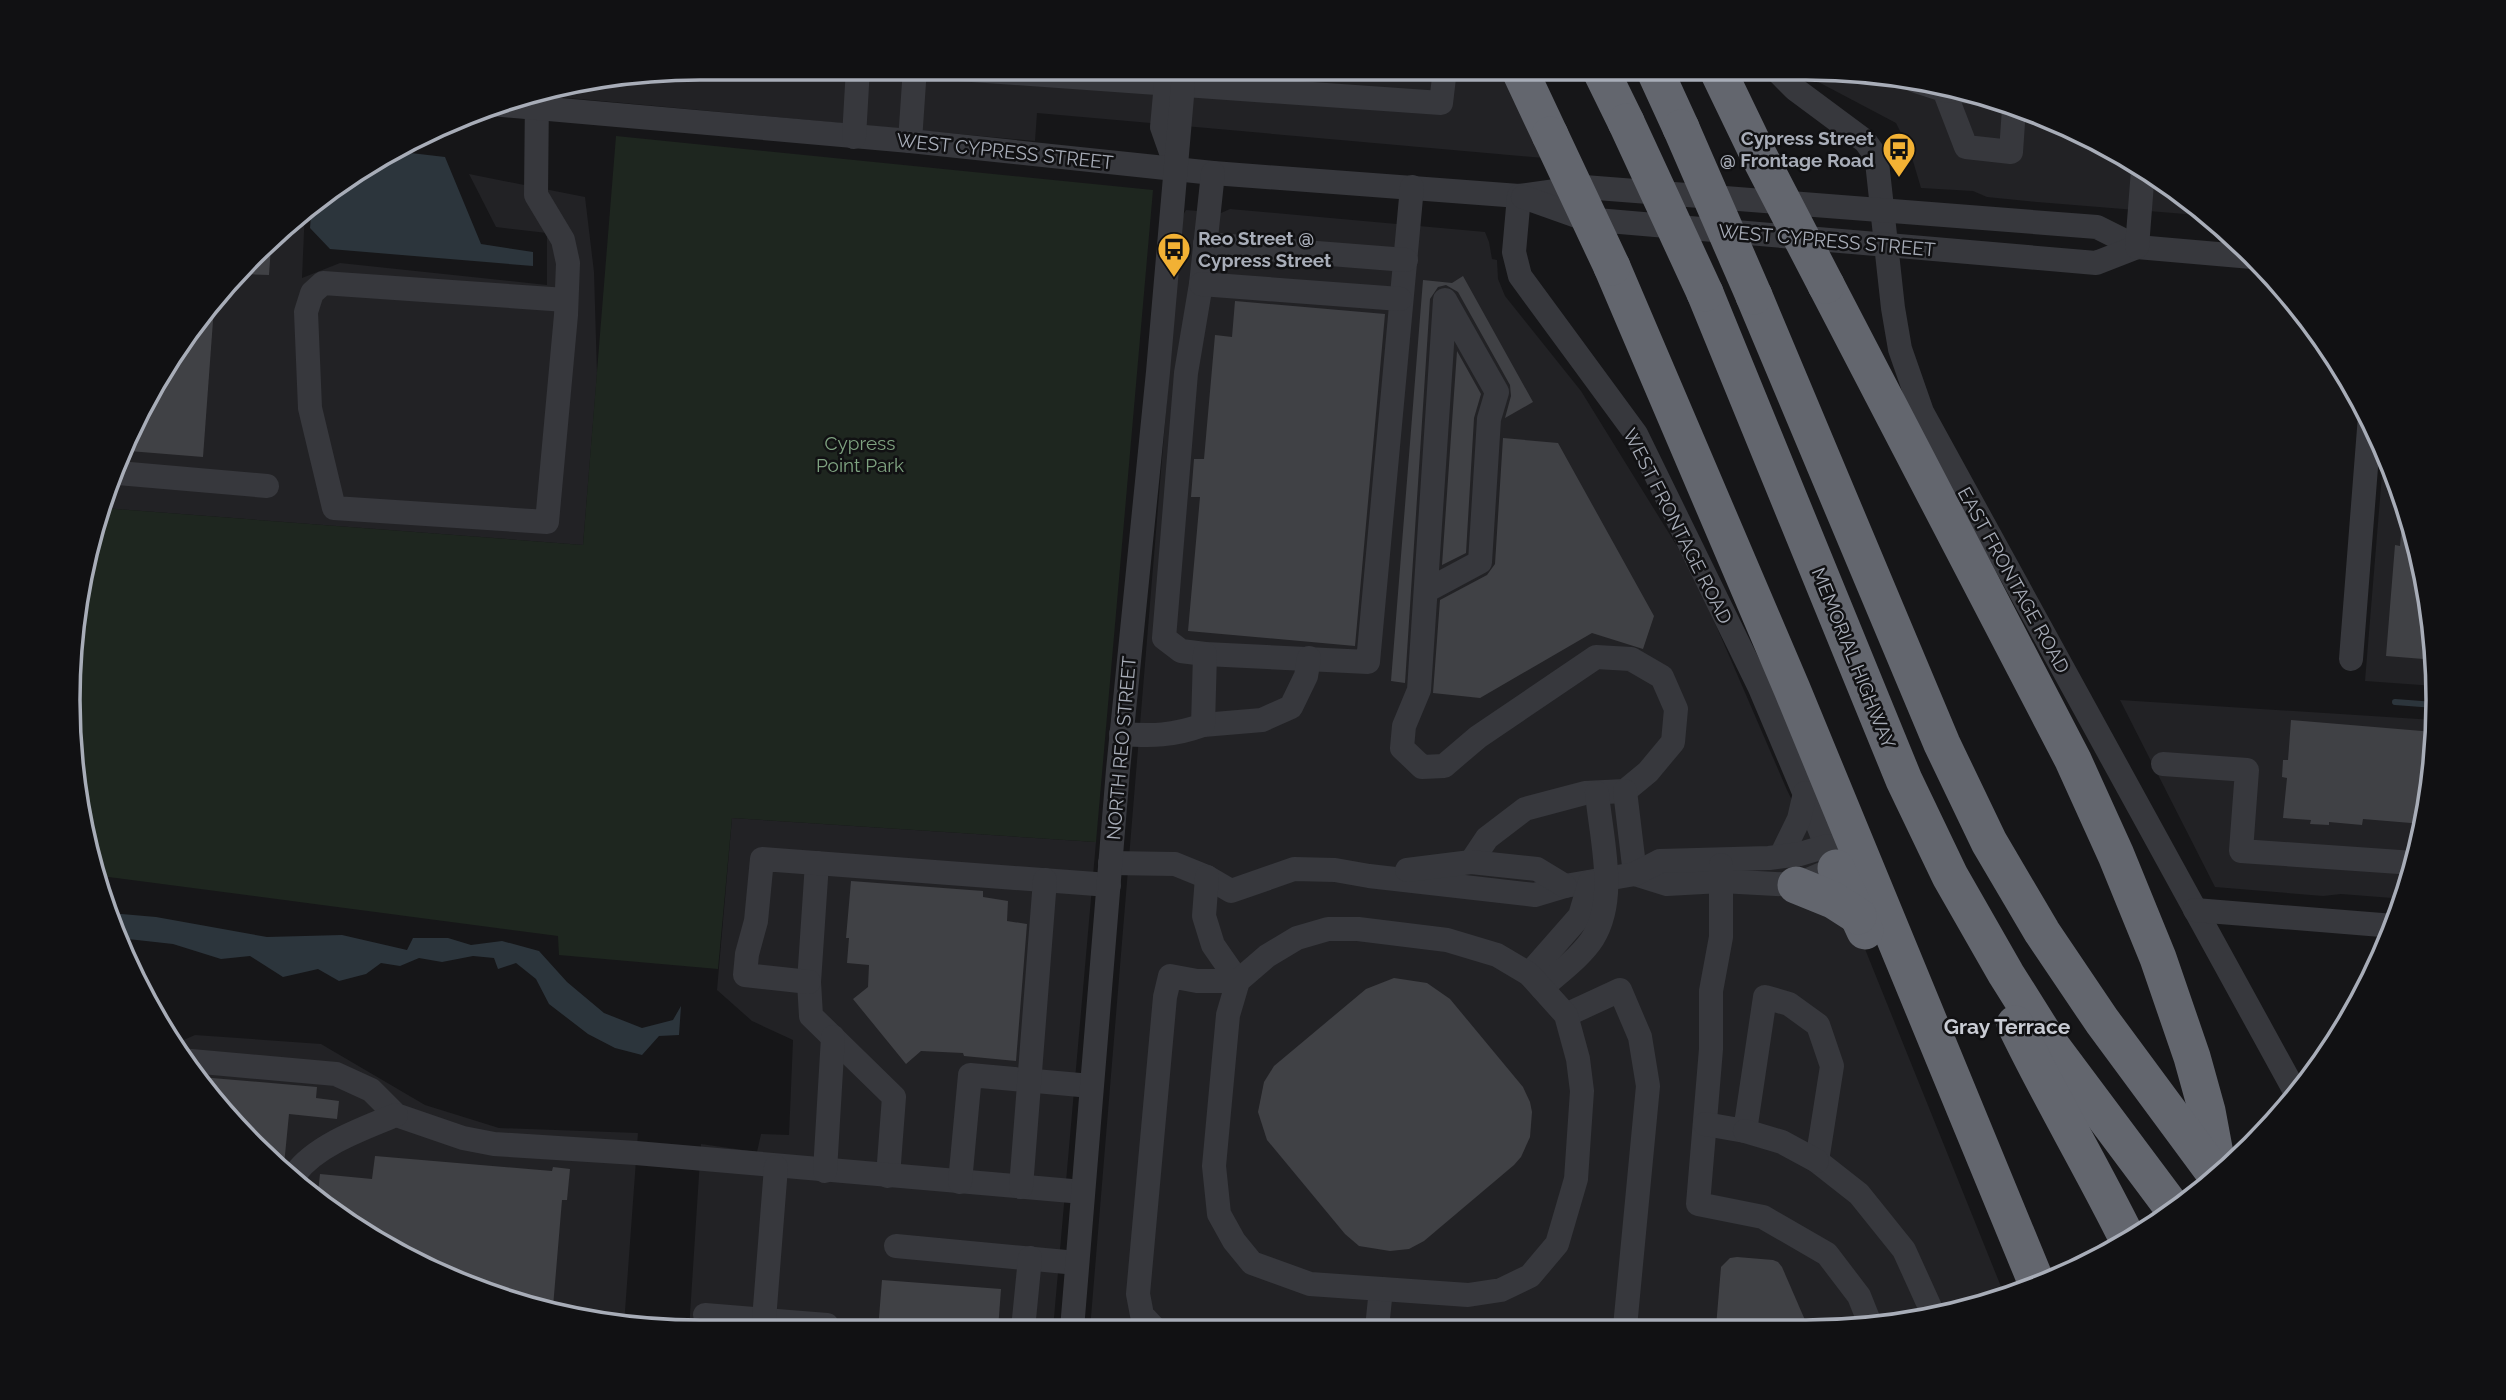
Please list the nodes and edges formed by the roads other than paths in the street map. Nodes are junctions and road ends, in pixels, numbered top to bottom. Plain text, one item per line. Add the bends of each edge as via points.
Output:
1 (857, 80) edge
2 (914, 80) edge
3 (1117, 80) edge
4 (1444, 80) edge
5 (1524, 80) edge
6 (1605, 80) edge
7 (1659, 80) edge
8 (1722, 80) edge
9 (1786, 80) edge
10 (1174, 84) junction
11 (1947, 97) edge
12 (539, 102) edge
13 (536, 103) edge
14 (2013, 116) edge
15 (854, 137) junction
16 (911, 141) junction
17 (1176, 167) junction
18 (1213, 173) junction
19 (2142, 180) edge
20 (1412, 187) junction
21 (1519, 196) junction
22 (1882, 211) junction
23 (1205, 244) junction
24 (1886, 245) junction
25 (2137, 247) junction
26 (2237, 256) edge
27 (1406, 260) junction
28 (1201, 284) junction
29 (1400, 299) junction
30 (566, 300) junction
31 (1158, 372) junction
32 (1186, 373) junction
33 (2368, 440) edge
34 (124, 473) edge
35 (267, 485) dead end
36 (1140, 551) junction
37 (1170, 554) junction
38 (1426, 591) junction
39 (1205, 654) junction
40 (1309, 658) junction
41 (2351, 659) dead end
42 (1203, 724) junction
43 (1121, 734) junction
44 (2164, 764) dead end
45 (1625, 791) junction
46 (1597, 793) junction
47 (1805, 793) junction
48 (1832, 857) junction
49 (1471, 862) junction
50 (2403, 862) edge
51 (817, 863) junction
52 (1721, 870) junction
53 (1788, 871) junction
54 (1109, 874) junction
55 (1635, 874) junction
56 (1369, 876) junction
57 (1207, 877) junction
58 (1045, 880) junction
59 (1598, 880) junction
60 (1565, 886) junction
61 (1965, 904) junction
62 (2196, 910) junction
63 (1858, 916) junction
64 (2383, 925) edge
65 (1238, 981) junction
66 (1536, 981) junction
67 (809, 982) junction
68 (1566, 1015) junction
69 (833, 1037) junction
70 (198, 1062) edge
71 (1029, 1081) junction
72 (2291, 1084) edge
73 (1091, 1086) junction
74 (396, 1115) junction
75 (1706, 1124) junction
76 (1745, 1130) junction
77 (1817, 1161) junction
78 (2216, 1164) edge
79 (776, 1167) junction
80 (2213, 1167) edge
81 (298, 1171) edge
82 (825, 1171) junction
83 (888, 1177) junction
84 (960, 1182) junction
85 (1021, 1187) junction
86 (1083, 1192) junction
87 (2168, 1202) edge
88 (2124, 1232) edge
89 (896, 1246) dead end
90 (1030, 1258) junction
91 (1077, 1263) junction
92 (2034, 1276) edge
93 (2012, 1284) edge
94 (1381, 1289) junction
95 (1930, 1307) edge
96 (705, 1315) dead end
97 (1867, 1316) edge
98 (764, 1320) joint
99 (1024, 1320) edge
100 (1073, 1320) edge
101 (1147, 1320) edge
102 (1378, 1320) edge
103 (1626, 1320) edge

1 - 15 street
2 - 16 street
3 - 10 street
4 - 10 street via 1441,103
5 - 92 highway, bridge via 1612,267 1765,625
6 - 61 highway, MEMORIAL HIGHWAY, bridge via 1705,293 1904,780
7 - 80 highway, bridge via 1942,744 1989,842 2102,1021
8 - 78 highway, bridge via 2073,760 2116,855 2174,1005 2207,1111
9 - 22 street, EAST FRONTAGE ROAD via 1874,152
10 - 17 street, NORTH REO STREET
11 - 14 street via 1966,147 2011,152
12 - 15 street, WEST CYPRESS STREET
13 - 30 street via 536,195 563,240 568,263
15 - 16 street, WEST CYPRESS STREET
16 - 17 street, WEST CYPRESS STREET
17 - 18 street, WEST CYPRESS STREET
17 - 31 street, NORTH REO STREET
18 - 20 street, WEST CYPRESS STREET
18 - 23 street
19 - 25 street
20 - 21 street, WEST CYPRESS STREET
20 - 27 street
21 - 22 street, WEST CYPRESS STREET via 1584,187
21 - 24 street, WEST CYPRESS STREET via 1585,219
21 - 47 street, WEST FRONTAGE ROAD via 1514,252 1520,275 1636,434 1760,688
22 - 24 street, EAST FRONTAGE ROAD
22 - 25 street, WEST CYPRESS STREET via 2097,227
23 - 27 street
23 - 28 street
24 - 25 street, WEST CYPRESS STREET via 2096,263
24 - 62 street, EAST FRONTAGE ROAD via 1900,349 1922,411
25 - 26 street, WEST CYPRESS STREET
27 - 29 street
28 - 29 street
28 - 32 street
29 - 40 street via 1368,662
30 - 30 street via 547,522 334,508 310,408 306,312 312,293 323,283
31 - 32 street
31 - 36 street, NORTH REO STREET
32 - 37 street
33 - 41 street
34 - 35 street
36 - 37 street
36 - 43 street, NORTH REO STREET
37 - 39 street via 1164,638 1181,651
38 - 38 street via 1442,356 1445,300 1497,392 1489,419 1480,562
38 - 45 street via 1419,690 1404,726 1402,748 1422,767 1444,766 1478,737 1596,657 1631,659 1662,677 1676,709 1673,742
39 - 40 street
39 - 42 street
40 - 42 street via 1292,707 1262,720
42 - 43 street via 1157,736
43 - 54 street, NORTH REO STREET
44 - 50 street via 2247,770 2241,851
45 - 46 street
45 - 55 street
46 - 49 street via 1525,809 1487,838
46 - 59 street
47 - 48 street, WEST FRONTAGE ROAD
47 - 53 street
48 - 53 street
48 - 63 highway
49 - 56 street
49 - 60 street via 1537,869
51 - 58 street
51 - 67 street
51 - 67 street via 762,859 745,975
52 - 53 street
52 - 55 street via 1667,884
52 - 75 street via 1721,937 1711,991
53 - 63 highway
54 - 57 street via 1175,864
54 - 58 street
54 - 73 street, NORTH REO STREET
55 - 59 street
56 - 57 street via 1294,869 1231,891
56 - 60 street via 1535,895
57 - 65 street via 1204,916 1213,945
58 - 71 street
59 - 60 street
59 - 66 street via 1603,920 1591,941
61 - 87 highway, MEMORIAL HIGHWAY via 2050,1044
61 - 88 highway via 1998,989 2038,1072
62 - 64 street
62 - 72 street, EAST FRONTAGE ROAD
63 - 93 highway
65 - 66 street via 1297,938 1328,929 1358,929 1447,940 1497,955
65 - 94 street via 1228,1015 1214,1166 1219,1214 1252,1263 1310,1284
65 - 101 street via 1170,976 1138,1294
66 - 68 street
67 - 69 street via 811,1016
68 - 94 street via 1582,1091 1576,1179 1557,1244 1530,1276 1501,1290 1468,1295
68 - 103 street via 1620,990 1640,1037 1648,1086
69 - 82 street
69 - 83 street via 894,1097
70 - 74 street via 336,1074 371,1090
71 - 73 street
71 - 84 street via 970,1075
71 - 85 street
73 - 86 street, NORTH REO STREET
74 - 79 street via 494,1144
74 - 81 street via 324,1149
75 - 76 street
75 - 97 street via 1698,1204 1763,1217 1827,1254 1859,1296
76 - 77 street via 1782,1142
76 - 77 street via 1765,997 1788,1004 1818,1025 1832,1066
77 - 95 street via 1859,1194 1905,1250
79 - 82 street
79 - 98 street
82 - 83 street
83 - 84 street
84 - 85 street
85 - 86 street
86 - 91 street, NORTH REO STREET
89 - 90 street
90 - 91 street
90 - 99 street
91 - 100 street, NORTH REO STREET
94 - 102 street
96 - 98 street

